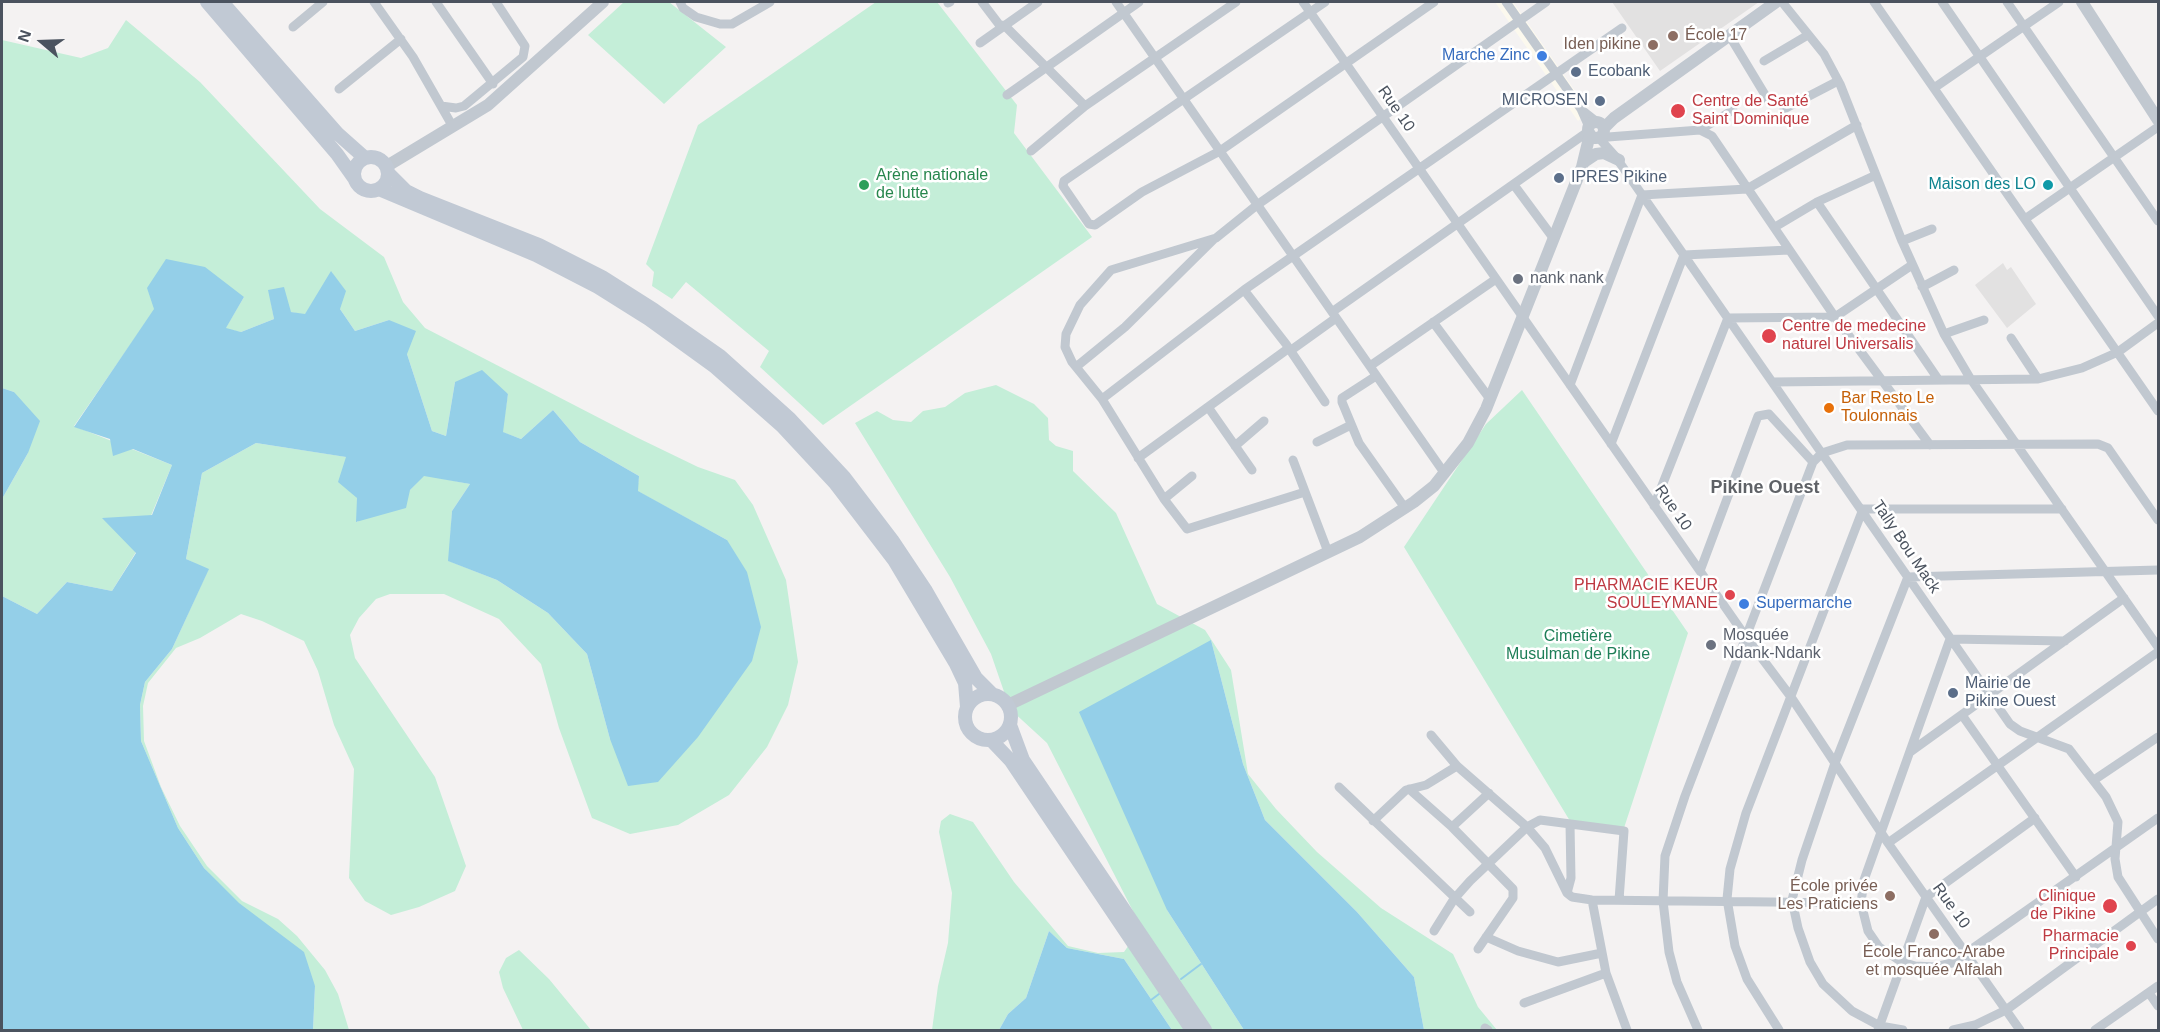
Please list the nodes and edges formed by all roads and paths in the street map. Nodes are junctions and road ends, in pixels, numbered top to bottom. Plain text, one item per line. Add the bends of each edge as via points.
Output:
1 (207, 2) edge
2 (222, 2) edge
3 (323, 2) edge
4 (374, 2) edge
5 (436, 2) edge
6 (497, 2) edge
7 (603, 2) edge
8 (680, 2) edge
9 (770, 2) edge
10 (982, 2) edge
11 (1038, 2) edge
12 (1116, 2) edge
13 (1139, 2) edge
14 (1236, 2) edge
15 (1303, 2) edge
16 (1325, 2) edge
17 (1434, 2) edge
18 (1506, 2) edge
19 (1546, 2) edge
20 (1776, 2) edge
21 (1782, 2) edge
22 (1874, 2) edge
23 (1942, 2) edge
24 (2007, 2) edge
25 (2058, 2) edge
26 (2082, 2) edge
27 (1124, 12) junction
28 (1310, 12) junction
29 (1519, 20) junction
30 (1003, 26) junction
31 (2024, 26) junction
32 (293, 27) dead end
33 (1622, 28) dead end
34 (1730, 35) junction
35 (1808, 35) junction
36 (401, 39) junction
37 (980, 44) dead end
38 (1980, 56) junction
39 (1155, 57) junction
40 (1764, 61) dead end
41 (1346, 63) junction
42 (1044, 67) junction
43 (1556, 73) junction
44 (1838, 81) junction
45 (493, 84) junction
46 (1934, 88) junction
47 (339, 89) dead end
48 (1007, 95) dead end
49 (1184, 100) junction
50 (1770, 103) dead end
51 (441, 106) junction
52 (1085, 106) junction
53 (1784, 109) dead end
54 (1733, 110) dead end
55 (1383, 116) junction
56 (2158, 120) edge
57 (1857, 125) junction
58 (453, 127) junction
59 (2158, 127) edge
60 (1700, 130) junction
61 (1597, 131) junction
62 (1031, 151) dead end
63 (1220, 151) junction
64 (2114, 157) junction
65 (365, 158) junction
66 (1617, 158) junction
67 (1585, 159) junction
68 (1420, 169) junction
69 (388, 170) junction
70 (1876, 175) junction
71 (354, 178) junction
72 (1514, 185) junction
73 (2070, 188) junction
74 (379, 189) junction
75 (1747, 189) junction
76 (1642, 195) junction
77 (1817, 202) junction
78 (1257, 205) junction
79 (2025, 219) junction
80 (2158, 221) edge
81 (1458, 223) junction
82 (1775, 227) junction
83 (1932, 229) dead end
84 (1216, 238) junction
85 (1554, 239) junction
86 (1902, 241) junction
87 (1789, 250) junction
88 (1684, 255) junction
89 (1294, 257) junction
90 (1912, 265) junction
91 (1954, 270) dead end
92 (1496, 279) junction
93 (1922, 287) junction
94 (1877, 288) junction
95 (1244, 290) junction
96 (1334, 315) junction
97 (2158, 316) edge
98 (1523, 317) junction
99 (1835, 317) junction
100 (1728, 318) junction
101 (1983, 320) dead end
102 (1433, 322) junction
103 (2158, 323) edge
104 (1944, 334) junction
105 (2011, 338) dead end
106 (1290, 349) junction
107 (2118, 352) junction
108 (1370, 366) junction
109 (1076, 367) junction
110 (1376, 376) junction
111 (1970, 378) junction
112 (2038, 378) junction
113 (1938, 379) junction
114 (1880, 380) junction
115 (1773, 382) junction
116 (1570, 385) junction
117 (1102, 399) junction
118 (1490, 399) junction
119 (1325, 402) dead end
120 (1208, 407) junction
121 (2158, 411) edge
122 (1264, 421) dead end
123 (1351, 425) junction
124 (1317, 442) dead end
125 (1611, 444) junction
126 (1930, 445) junction
127 (2019, 445) junction
128 (1235, 446) junction
129 (1822, 453) junction
130 (1138, 458) junction
131 (1293, 460) dead end
132 (1813, 462) junction
133 (1252, 471) dead end
134 (1445, 474) junction
135 (1192, 476) dead end
136 (1305, 492) junction
137 (1164, 499) junction
138 (1654, 506) junction
139 (1405, 508) junction
140 (2062, 508) junction
141 (1863, 509) junction
142 (2158, 520) edge
143 (1328, 552) junction
144 (2158, 570) edge
145 (2105, 571) junction
146 (1700, 572) junction
147 (1908, 577) junction
148 (2124, 598) junction
149 (1746, 637) junction
150 (1950, 639) junction
151 (2065, 641) junction
152 (2158, 647) edge
153 (2158, 652) edge
154 (992, 694) junction
155 (1989, 695) junction
156 (1791, 697) junction
157 (1008, 705) junction
158 (967, 707) junction
159 (1962, 715) junction
160 (1010, 725) junction
161 (1431, 735) dead end
162 (2040, 737) junction
163 (2158, 737) edge
164 (991, 740) junction
165 (1910, 752) junction
166 (1834, 764) junction
167 (1457, 765) junction
168 (1998, 765) junction
169 (2094, 780) junction
170 (1339, 787) dead end
171 (1409, 789) junction
172 (1489, 793) junction
173 (2035, 818) junction
174 (2158, 818) edge
175 (1372, 821) junction
176 (1570, 824) junction
177 (1452, 826) junction
178 (1527, 826) junction
179 (1880, 831) junction
180 (1888, 843) junction
181 (2116, 848) junction
182 (1488, 863) junction
183 (2076, 878) junction
184 (1567, 893) junction
185 (1926, 897) junction
186 (1454, 899) junction
187 (1727, 899) junction
188 (1592, 900) junction
189 (1619, 900) junction
190 (1792, 900) junction
191 (2158, 900) edge
192 (1663, 901) junction
193 (1861, 903) junction
194 (1470, 912) dead end
195 (2139, 913) junction
196 (1434, 932) dead end
197 (1486, 937) junction
198 (2158, 939) edge
199 (1478, 949) dead end
200 (1602, 953) junction
201 (1968, 954) junction
202 (1902, 962) junction
203 (1606, 973) junction
204 (2158, 986) edge
205 (2149, 993) junction
206 (1524, 1003) dead end
207 (2158, 1006) edge
208 (2006, 1010) junction
209 (1879, 1028) edge
210 (1192, 1030) edge
211 (1205, 1030) edge
212 (1627, 1030) edge
213 (1698, 1030) edge
214 (1779, 1030) edge
215 (1903, 1030) edge
216 (1953, 1030) edge
217 (2020, 1030) edge
218 (2095, 1030) edge

1 - 71 main road
2 - 65 main road via 338,134
3 - 32 street
4 - 36 street
5 - 45 street
6 - 45 street via 525,52
7 - 58 street via 501,94
8 - 9 street via 696,17 720,24 732,24
10 - 30 street
11 - 30 street
12 - 27 street
13 - 27 street
14 - 39 street
15 - 28 street, Rue 10
16 - 28 street
17 - 41 street
18 - 29 street, Tally Bou Mack
19 - 29 street
20 - 34 street
21 - 35 street
22 - 46 street
23 - 38 street
24 - 31 street
25 - 31 street
26 - 56 street
27 - 39 street
27 - 42 street
28 - 41 street, Rue 10
28 - 49 street
29 - 43 street, Tally Bou Mack
29 - 55 street
30 - 37 street
30 - 42 street
31 - 38 street
31 - 64 street
33 - 43 street
34 - 50 street
34 - 61 street
35 - 40 street
35 - 44 street via 1824,54
36 - 47 street
36 - 51 street
38 - 46 street
38 - 73 street
39 - 49 street
39 - 52 street
41 - 55 street, Rue 10
41 - 63 street
42 - 48 street
42 - 52 street
43 - 61 street, Tally Bou Mack
43 - 68 street
44 - 53 street
44 - 57 street
45 - 51 street via 464,106
46 - 79 street
49 - 63 street
49 - 63 street via 1064,181 1089,224 1095,225 1142,192
51 - 58 street
52 - 62 street
54 - 60 street
55 - 68 street, Rue 10
55 - 78 street
57 - 70 street
57 - 75 street
58 - 69 street
59 - 64 street
60 - 61 street
60 - 75 street via 1712,136
61 - 66 street, Tally Bou Mack
61 - 67 street
61 - 72 street
63 - 78 street
64 - 73 street
64 - 80 street
65 - 69 main road via 377,157
65 - 71 main road via 355,168
66 - 67 street via 1604,153
66 - 76 street, Tally Bou Mack
67 - 85 street
68 - 81 street, Rue 10
68 - 89 street
69 - 74 main road via 386,183
69 - 154 main road via 395,183 420,198 510,233 602,278 720,356 789,419 844,477 926,591 976,678
70 - 77 street
70 - 86 street
71 - 74 main road via 364,189
72 - 81 street
72 - 85 street
73 - 79 street
73 - 97 street
74 - 158 main road via 536,255 598,287 714,366 783,426 835,483 894,560 956,664 965,683
75 - 76 street
75 - 82 street
76 - 88 street, Tally Bou Mack
76 - 116 street
77 - 82 street
77 - 94 street
78 - 84 street
78 - 89 street
79 - 107 street
81 - 92 street, Rue 10
81 - 96 street
82 - 87 street
83 - 86 street
84 - 109 street via 1125,327
84 - 109 street via 1111,270 1080,305 1066,334 1065,347
85 - 98 street
86 - 90 street
87 - 88 street
87 - 99 street
88 - 100 street, Tally Bou Mack
88 - 125 street
89 - 95 street
89 - 96 street
90 - 93 street
90 - 94 street
91 - 93 street
92 - 98 street, Rue 10
92 - 102 street
93 - 104 street
94 - 99 street
94 - 113 street
95 - 106 street
95 - 117 street
96 - 106 street
96 - 108 street
98 - 116 street, Rue 10
98 - 118 street
99 - 100 street
99 - 114 street
100 - 115 street, Tally Bou Mack
100 - 138 street
101 - 104 street
102 - 108 street
102 - 118 street
103 - 107 street
104 - 111 street
105 - 112 street
106 - 119 street
106 - 120 street
107 - 112 street via 2082,368
107 - 121 street
108 - 110 street
109 - 117 street
110 - 123 street via 1341,400
110 - 134 street
111 - 112 street
111 - 113 street
111 - 127 street
113 - 114 street
114 - 115 street
114 - 126 street
115 - 129 street, Tally Bou Mack
116 - 125 street, Rue 10
117 - 130 street
118 - 134 street via 1468,443
120 - 128 street
120 - 130 street
122 - 128 street
123 - 124 street
123 - 139 street via 1359,443
125 - 138 street, Rue 10
126 - 127 street
126 - 129 street via 1846,446
127 - 140 street
127 - 142 street via 2103,445
128 - 133 street
129 - 132 street
129 - 141 street, Tally Bou Mack
130 - 137 street
131 - 136 street
132 - 146 street via 1769,414 1758,416
132 - 149 street
134 - 139 street
135 - 137 street
136 - 137 street via 1191,529 1182,526
136 - 143 street
138 - 146 street, Rue 10
139 - 143 street
140 - 141 street
140 - 145 street
141 - 147 street, Tally Bou Mack
141 - 156 street
143 - 157 street
144 - 145 street
145 - 147 street
145 - 148 street
146 - 149 street, Rue 10
147 - 150 street, Tally Bou Mack
147 - 166 street
148 - 151 street
148 - 152 street
149 - 156 street, Rue 10
149 - 192 street via 1671,834 1665,856
150 - 151 street
150 - 155 street, Tally Bou Mack
150 - 165 street
151 - 155 street
153 - 162 street
154 - 157 main road
154 - 158 main road via 977,696
155 - 159 street
155 - 162 street, Tally Bou Mack via 2015,728
156 - 166 street, Rue 10
156 - 187 street via 1736,843
157 - 160 main road
158 - 164 main road via 965,720 969,731 979,739
159 - 165 street
159 - 168 street
160 - 164 main road via 999,738
160 - 211 main road via 1023,760
161 - 167 street
162 - 168 street
162 - 169 street, Tally Bou Mack via 2068,749
163 - 169 street
164 - 210 main road via 1015,767
165 - 179 street
166 - 179 street, Rue 10
166 - 190 street
167 - 171 street via 1426,785
167 - 172 street
168 - 173 street
168 - 180 street
169 - 181 street, Tally Bou Mack via 2115,812
170 - 175 street
171 - 175 street
171 - 177 street
172 - 177 street
172 - 178 street
173 - 183 street
173 - 185 street
174 - 181 street
175 - 186 street
176 - 178 street via 1549,819
176 - 184 street
176 - 189 street via 1624,831
177 - 182 street
178 - 182 street
178 - 184 street via 1545,849
179 - 180 street, Rue 10
179 - 193 street via 1863,880
180 - 185 street, Rue 10
181 - 183 street
181 - 195 street, Tally Bou Mack via 2118,877
182 - 186 street
182 - 197 street via 1514,892
183 - 201 street
184 - 188 street
185 - 201 street, Rue 10
185 - 202 street
186 - 194 street
186 - 196 street
187 - 190 street
187 - 192 street
187 - 214 street via 1735,946 1747,978
188 - 189 street
188 - 200 street
189 - 192 street
190 - 193 street
190 - 209 street via 1810,962 1823,984 1852,1011
191 - 195 street
192 - 213 street via 1677,982
193 - 202 street via 1868,931 1879,947
195 - 198 street, Tally Bou Mack
195 - 208 street
197 - 199 street
197 - 200 street via 1558,962
200 - 203 street
201 - 202 street via 1935,967
201 - 208 street, Rue 10
202 - 209 street
203 - 206 street
203 - 212 street
204 - 205 street
205 - 207 street
205 - 218 street
208 - 216 street via 1975,1025
208 - 217 street, Rue 10
209 - 215 street

